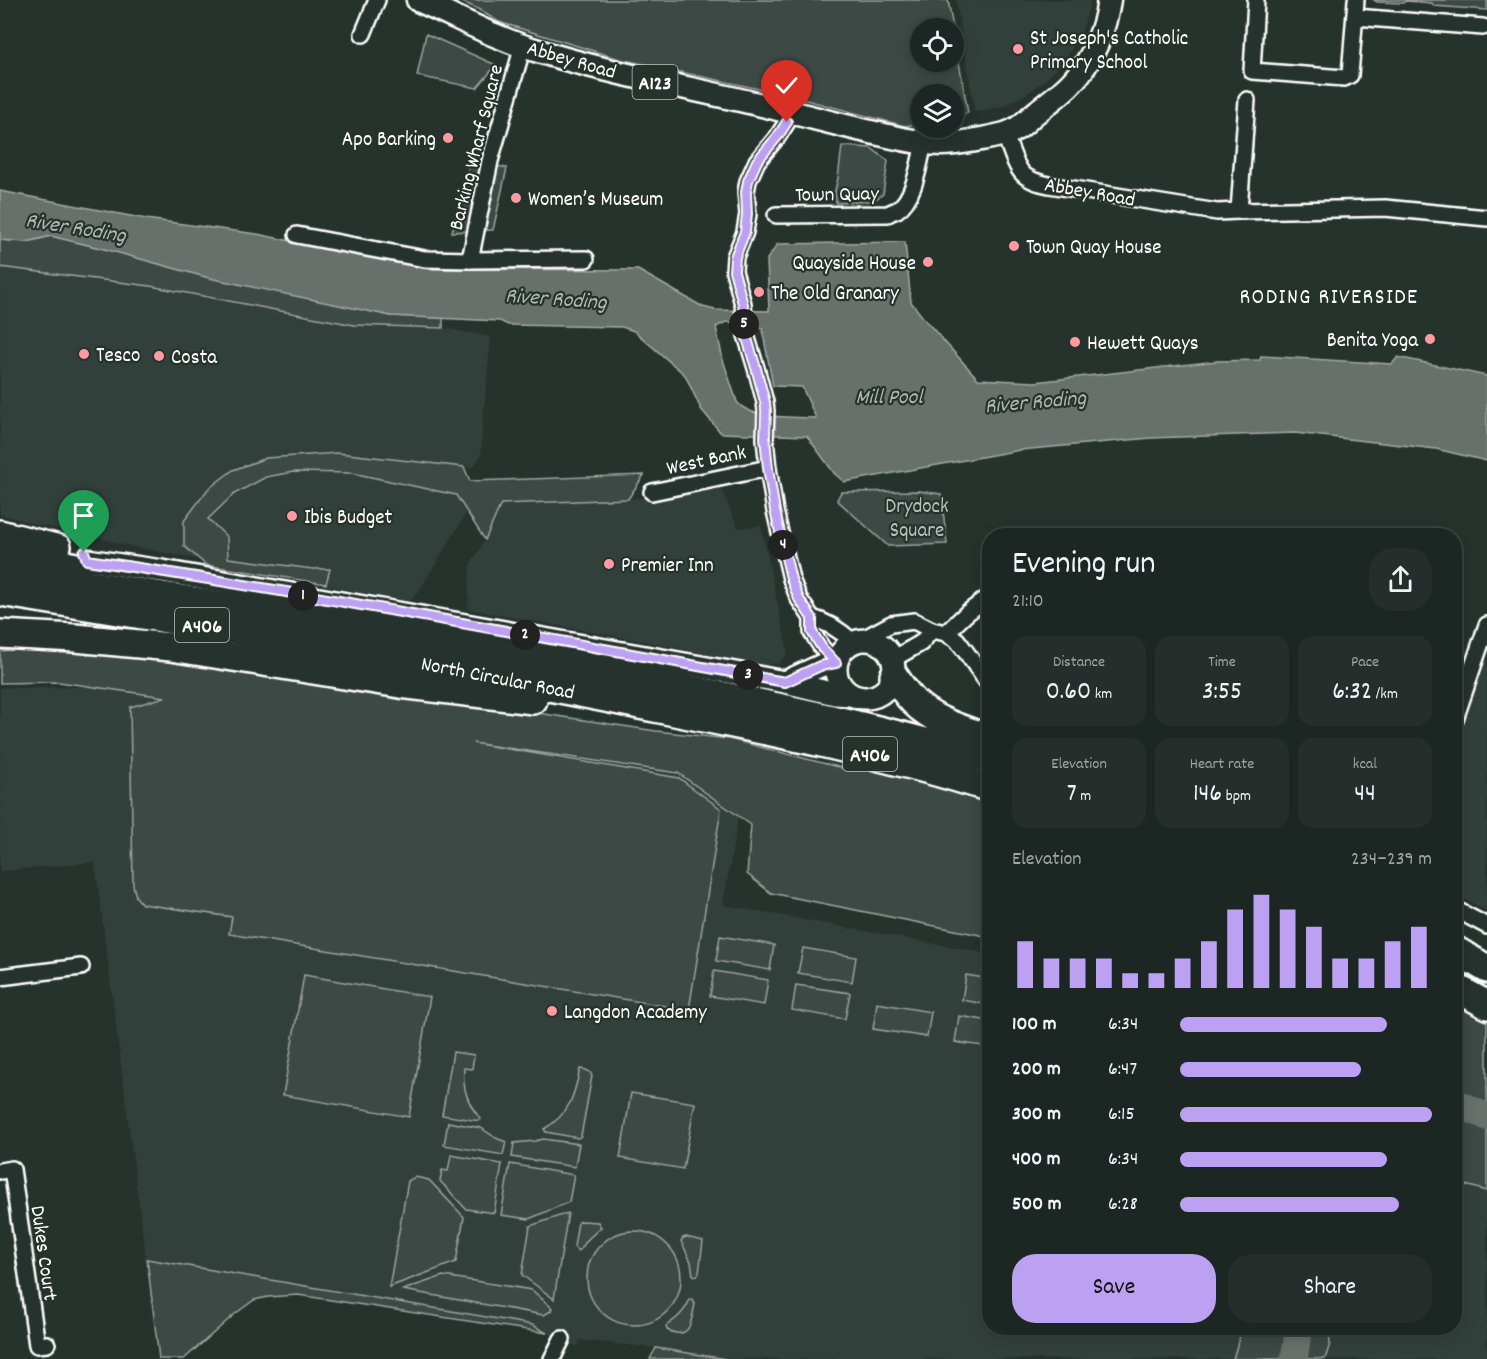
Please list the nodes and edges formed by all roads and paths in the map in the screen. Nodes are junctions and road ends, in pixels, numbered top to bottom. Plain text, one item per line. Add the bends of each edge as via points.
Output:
1 (377, 0) edge
2 (418, 0) edge
3 (1109, 0) edge
4 (1121, 0) edge
5 (1256, 0) edge
6 (1356, 0) edge
7 (1354, 17) junction
8 (1483, 27) dead end
9 (363, 34) dead end
10 (523, 46) junction
11 (1246, 100) dead end
12 (789, 112) junction
13 (1014, 129) junction
14 (924, 143) junction
15 (1239, 210) junction
16 (776, 215) dead end
17 (1487, 218) edge
18 (297, 235) dead end
19 (586, 259) dead end
20 (470, 260) junction
21 (768, 468) junction
22 (652, 492) dead end
23 (0, 531) edge
24 (0, 548) edge
25 (87, 560) junction
26 (0, 571) edge
27 (0, 592) edge
28 (982, 602) edge
29 (812, 618) junction
30 (1487, 625) edge
31 (939, 632) junction
32 (0, 634) edge
33 (857, 641) junction
34 (1484, 643) edge
35 (407, 648) junction
36 (836, 663) junction
37 (893, 668) junction
38 (982, 675) edge
39 (1462, 681) edge
40 (785, 682) junction
41 (851, 695) junction
42 (749, 727) junction
43 (982, 736) edge
44 (982, 758) edge
45 (982, 786) edge
46 (1462, 913) edge
47 (1487, 926) edge
48 (1462, 955) edge
49 (81, 967) dead end
50 (1487, 969) edge
51 (0, 977) edge
52 (1462, 991) edge
53 (1487, 1005) edge
54 (0, 1171) edge
55 (562, 1339) dead end
56 (47, 1344) dead end
57 (552, 1359) edge

1 - 9 street
2 - 10 main road, Abbey Road / A123
3 - 13 main road via 1096,46 1084,67 1056,97
4 - 13 main road, A123 via 1106,53 1081,89 1042,122
5 - 7 street via 1252,71 1344,78 1350,75
6 - 7 street
7 - 8 street
10 - 12 main road, Abbey Road / A123
10 - 20 street, Barking Wharf Square via 490,161
11 - 15 street
12 - 14 main road, Abbey Road / A123
12 - 21 street via 787,122 757,161 748,181 747,214 734,271 765,402
13 - 14 main road, Abbey Road / A123 via 954,143
13 - 15 street, Abbey Road via 1017,164 1022,174 1034,181 1217,212
14 - 16 street, Town Quay via 913,188 897,210 888,214
15 - 17 street, Abbey Road via 1384,208
18 - 20 street, Barking Wharf Square via 425,259
19 - 20 street, Barking Wharf Square
21 - 22 street, West Bank
21 - 29 street via 791,579
23 - 25 street via 84,552
24 - 25 street via 81,564
25 - 40 street
26 - 35 highway, North Circular Road / A406 via 88,584
27 - 35 highway, North Circular Road / A406
28 - 31 street
29 - 33 street
29 - 36 street via 812,632
30 - 34 street
31 - 33 street via 905,621
31 - 37 street via 921,642
31 - 38 street via 957,640
32 - 42 highway, A406 via 171,647 400,684
33 - 36 street via 845,648
33 - 37 street via 871,640 887,649
34 - 39 street
35 - 42 highway, North Circular Road / A406
35 - 44 highway, North Circular Road / A406 via 676,686 873,728
36 - 40 street
36 - 41 street via 839,681
37 - 41 street via 890,684 877,696
37 - 43 highway via 915,704 928,714
40 - 41 street
42 - 45 highway, North Circular Road / A406 via 892,759
46 - 47 street
48 - 50 highway
49 - 51 street
52 - 53 highway
54 - 56 street, Dukes Court via 12,1169 37,1345
55 - 57 street

